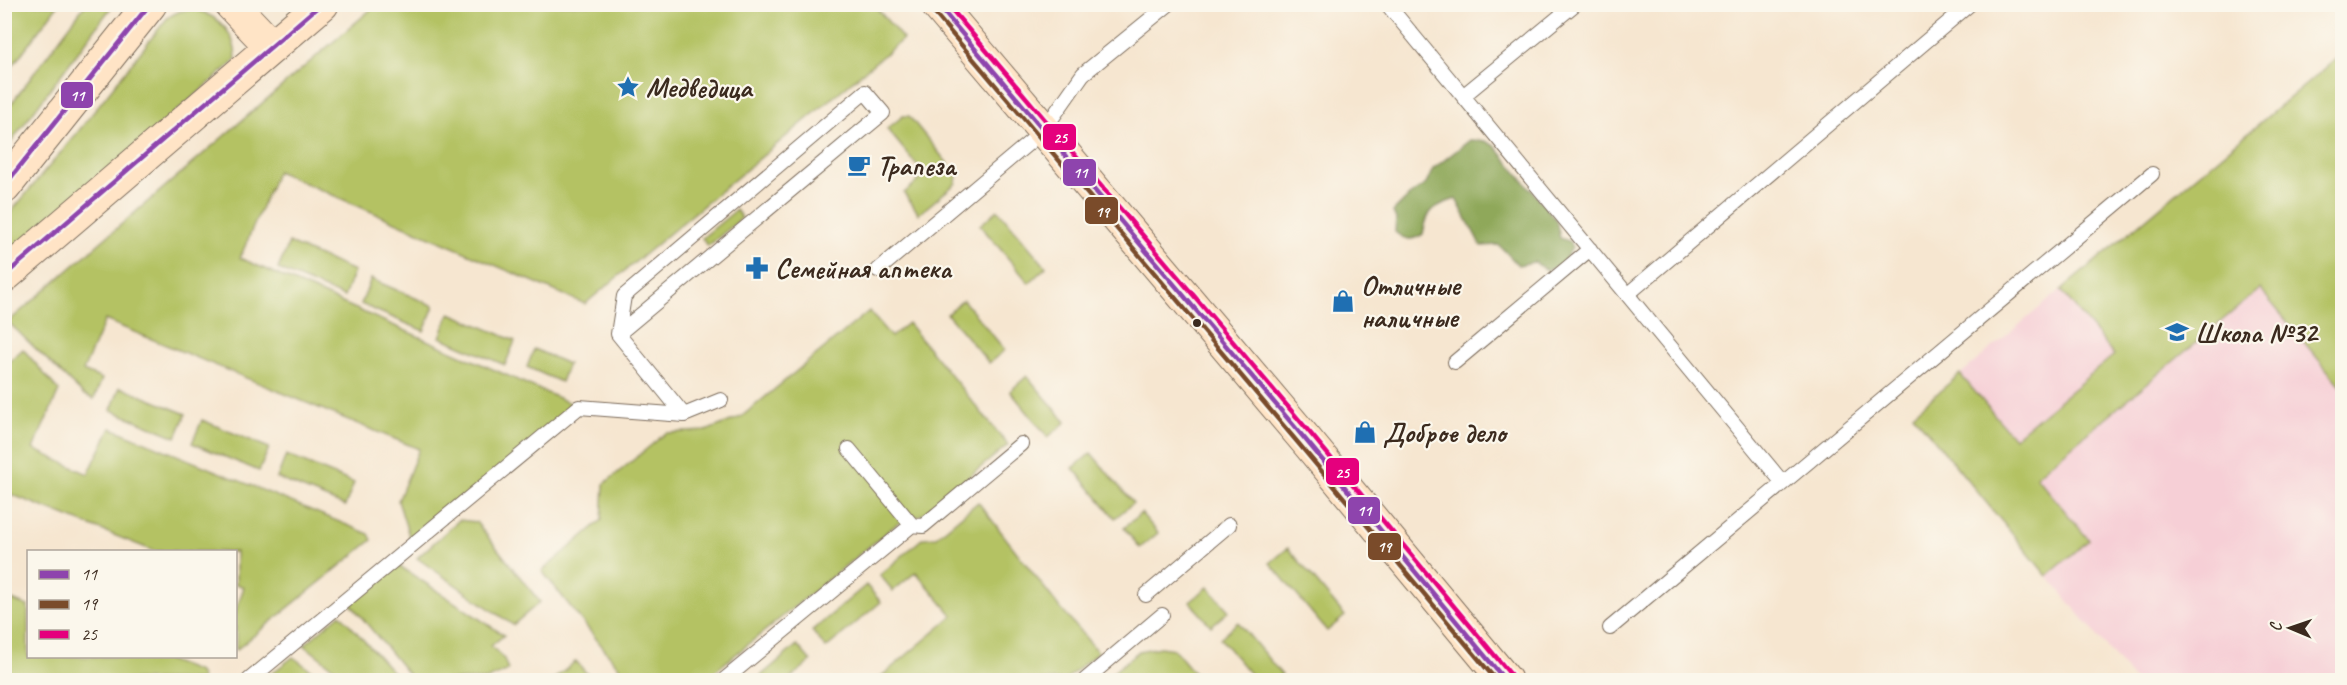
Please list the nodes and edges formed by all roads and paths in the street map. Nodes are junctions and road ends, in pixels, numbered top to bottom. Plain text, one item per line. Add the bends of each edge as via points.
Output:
1 (150, 4) edge
2 (231, 4) edge
3 (321, 4) edge
4 (937, 4) edge
5 (1169, 4) edge
6 (1387, 4) edge
7 (1575, 4) edge
8 (1970, 4) edge
9 (272, 47) junction
10 (1463, 96) junction
11 (1043, 131) junction
12 (2152, 174) dead end
13 (4, 187) edge
14 (1590, 249) junction
15 (878, 270) dead end
16 (4, 276) edge
17 (1628, 294) junction
18 (618, 334) junction
19 (1455, 362) dead end
20 (721, 400) dead end
21 (684, 415) junction
22 (1021, 444) dead end
23 (849, 449) dead end
24 (1784, 483) junction
25 (912, 525) junction
26 (1229, 525) dead end
27 (1146, 595) dead end
28 (1162, 615) dead end
29 (1610, 628) dead end
30 (249, 681) edge
31 (724, 681) edge
32 (1086, 681) edge
33 (1505, 681) edge

1 - 13 street
2 - 9 street
3 - 9 street
4 - 11 street
5 - 11 lane via 1083,74
6 - 10 lane
7 - 10 lane
8 - 17 lane
9 - 16 street
10 - 14 lane
11 - 15 lane
11 - 33 street
12 - 24 lane
14 - 17 lane
14 - 19 lane
17 - 24 lane
18 - 18 lane via 883,113 865,92 624,296
18 - 21 lane
20 - 21 lane
21 - 30 lane via 579,407
22 - 25 lane via 923,526
23 - 25 lane
24 - 29 lane
25 - 31 lane
26 - 27 lane
28 - 32 lane

